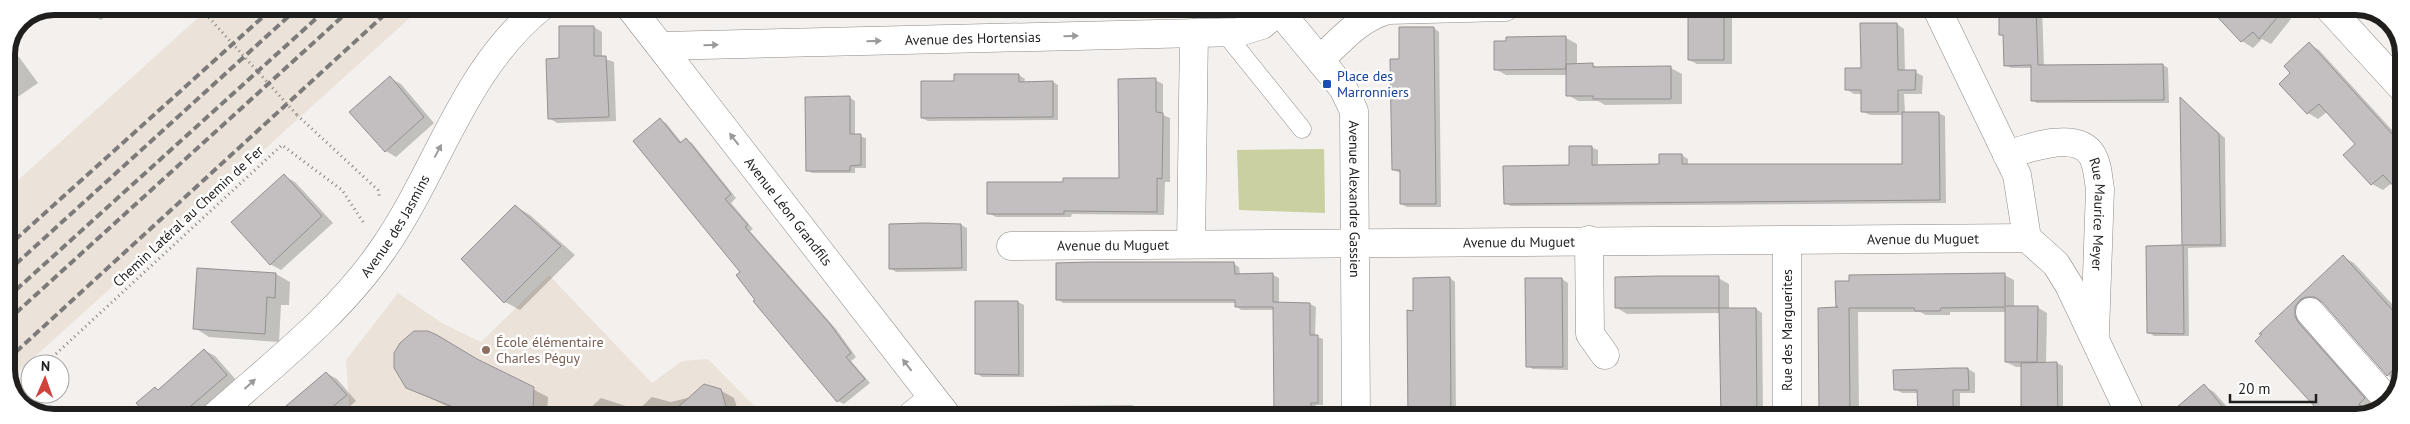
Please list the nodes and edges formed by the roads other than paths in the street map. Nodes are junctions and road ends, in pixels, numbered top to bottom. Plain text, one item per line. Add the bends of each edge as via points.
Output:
1 (531, 15) edge
2 (636, 15) edge
3 (1270, 15) edge
4 (1282, 15) edge
5 (1371, 15) edge
6 (1940, 15) edge
7 (2335, 15) edge
8 (1224, 32) junction
9 (1194, 33) junction
10 (662, 46) junction
11 (1320, 60) junction
12 (2395, 80) edge
13 (1302, 129) dead end
14 (2007, 155) junction
15 (2027, 238) junction
16 (1589, 240) junction
17 (1787, 241) junction
18 (1354, 242) junction
19 (1191, 244) junction
20 (1011, 246) dead end
21 (2310, 312) dead end
22 (2095, 337) junction
23 (1605, 355) dead end
24 (930, 394) junction
25 (2384, 397) edge
26 (223, 409) edge
27 (912, 409) edge
28 (941, 409) edge
29 (1356, 409) edge
30 (1787, 409) edge
31 (2128, 409) edge

26 -> 1 street, Avenue des Jasmins via 348,293 386,245 478,75
2 - 10 street, Avenue Léon Grandfils
3 - 8 street, Avenue des Hortensias via 1262,25 1239,32
4 - 11 street, Avenue Alexandre Gassien
5 - 11 street
6 - 14 street
7 - 12 street
8 - 9 street, Avenue des Hortensias
8 - 13 lane
10 -> 9 street, Avenue des Hortensias
9 - 19 street
24 -> 10 street, Avenue Léon Grandfils
11 - 18 street, Avenue Alexandre Gassien via 1342,88 1354,111
14 - 15 street via 2017,175
14 - 22 street, Rue Maurice Meyer via 2038,145 2064,142 2079,144 2092,153 2100,189
15 - 17 street, Avenue du Muguet
15 - 22 street, Rue Maurice Meyer via 2056,264
16 - 17 street, Avenue du Muguet
16 - 18 street, Avenue du Muguet
16 - 23 street via 1590,334
17 - 30 street, Rue des Marguerites
18 - 19 street, Avenue du Muguet
18 - 29 street, Avenue Alexandre Gassien
19 - 20 street, Avenue du Muguet
21 - 25 street
22 - 31 street, Rue Maurice Meyer
24 - 27 lane
24 - 28 street, Avenue Léon Grandfils

